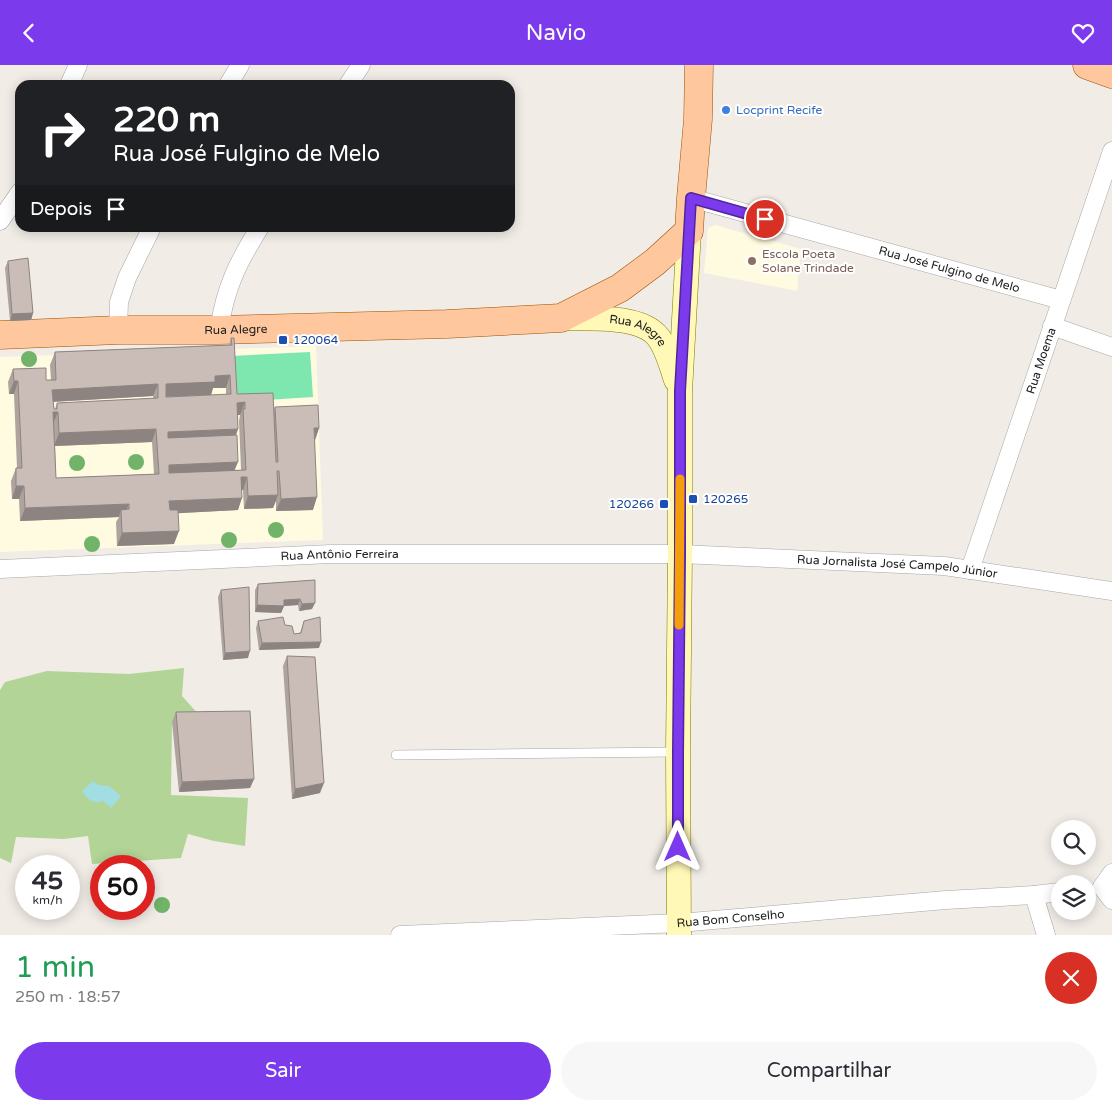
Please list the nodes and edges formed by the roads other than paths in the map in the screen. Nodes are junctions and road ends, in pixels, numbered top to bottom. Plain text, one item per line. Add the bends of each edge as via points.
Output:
1 (78, 65) edge
2 (240, 65) edge
3 (361, 65) edge
4 (699, 65) edge
5 (1087, 65) edge
6 (1112, 74) edge
7 (71, 80) edge
8 (231, 80) edge
9 (351, 80) edge
10 (1112, 151) edge
11 (691, 198) junction
12 (15, 199) edge
13 (0, 221) edge
14 (689, 231) junction
15 (150, 232) edge
16 (257, 232) edge
17 (1061, 300) junction
18 (561, 318) junction
19 (1052, 326) junction
20 (220, 330) junction
21 (118, 331) junction
22 (0, 335) edge
23 (1112, 347) edge
24 (680, 391) junction
25 (680, 554) junction
26 (0, 569) edge
27 (970, 570) junction
28 (1112, 591) edge
29 (678, 752) junction
30 (396, 755) dead end
31 (1051, 893) edge
32 (1034, 895) junction
33 (679, 929) edge
34 (400, 935) edge
35 (1046, 935) edge

1 - 7 street
2 - 8 street
3 - 9 street
4 - 11 main road
5 - 6 main road
10 - 17 street, Rua Moema
11 - 14 main road
11 - 17 street, Rua José Fulgino de Melo
12 - 13 street
14 - 18 main road, Rua Alegre via 620,288
14 - 24 main road
15 - 21 street via 119,302
16 - 20 street via 231,281
17 - 19 street, Rua Moema
18 - 20 main road, Rua Alegre
18 - 24 main road, Rua Alegre via 623,321 649,329 664,347
19 - 23 street
19 - 27 street, Rua Moema
20 - 21 main road, Rua Alegre
21 - 22 main road, Rua Alegre
24 - 25 main road
25 - 26 street, Rua Antônio Ferreira via 331,554
25 - 27 street, Rua Jornalista José Campelo Júnior via 944,566
25 - 29 main road
27 - 28 street, Rua Jornalista José Campelo Júnior
29 - 30 lane
29 - 33 main road
31 - 32 street, Rua Bom Conselho
32 - 33 street, Rua Bom Conselho via 936,901
32 - 35 street
33 - 34 street, Rua Bom Conselho

